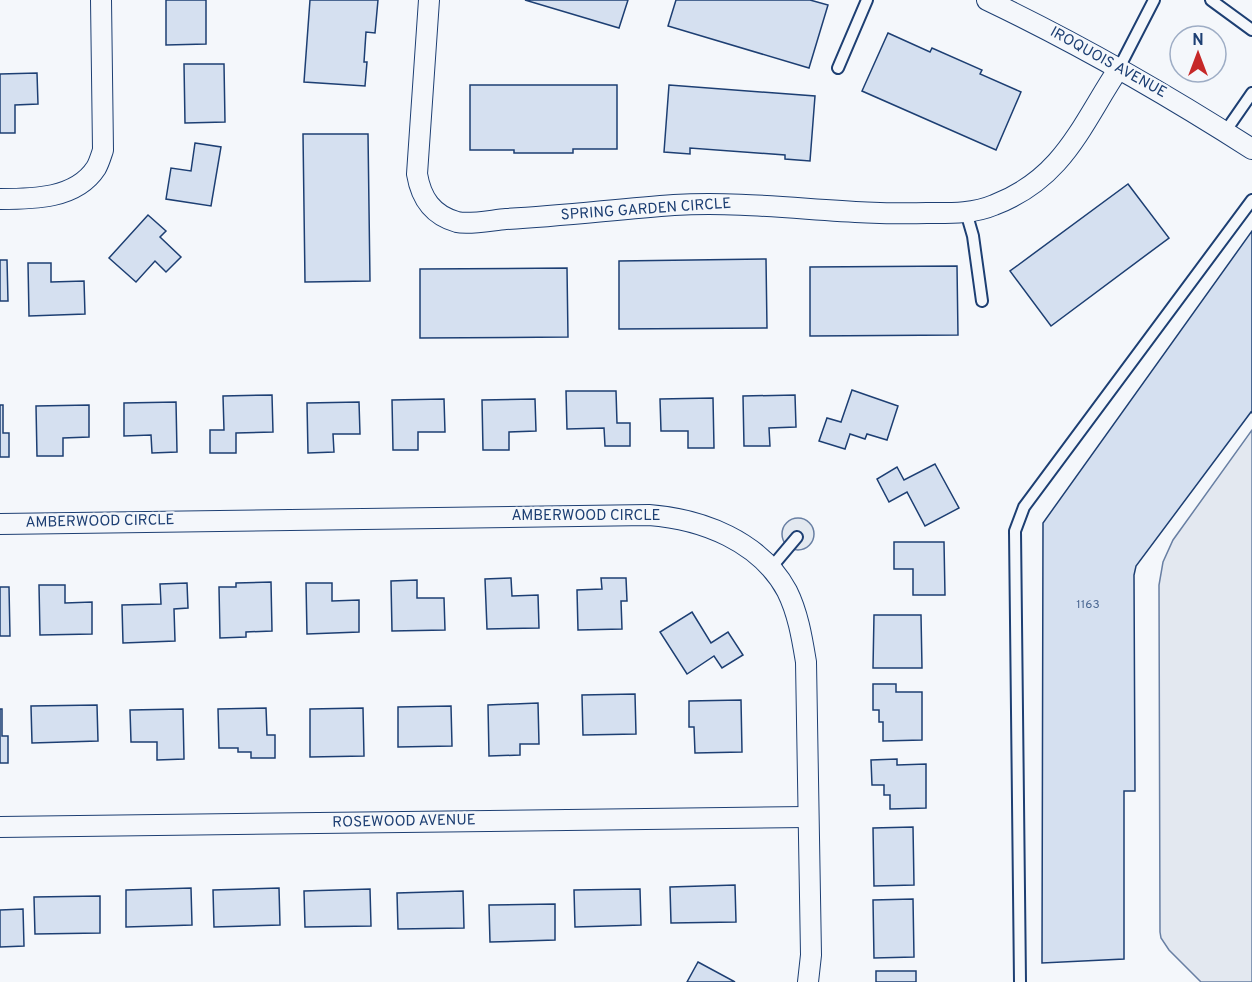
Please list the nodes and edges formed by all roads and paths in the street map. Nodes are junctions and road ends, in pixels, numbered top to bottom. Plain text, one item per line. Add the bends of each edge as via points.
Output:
1 (101, 0) edge
2 (429, 0) edge
3 (867, 0) edge
4 (987, 0) edge
5 (1154, 0) edge
6 (1211, 0) edge
7 (1252, 30) edge
8 (838, 68) dead end
9 (1119, 68) junction
10 (1252, 93) edge
11 (1226, 132) junction
12 (1252, 149) edge
13 (0, 199) edge
14 (1252, 200) edge
15 (966, 212) junction
16 (982, 301) dead end
17 (0, 524) edge
18 (797, 537) dead end
19 (770, 568) junction
20 (807, 818) junction
21 (0, 827) edge
22 (808, 982) edge
23 (1020, 982) edge

1 - 13 street via 104,150 96,168 85,181 62,193
2 - 15 street, SPRING GARDEN CIRCLE via 417,174 424,200 438,215 459,222 727,204 865,214
3 - 8 lane
4 - 9 street, IROQUOIS AVENUE
5 - 9 lane
6 - 7 lane
9 - 11 street, IROQUOIS AVENUE
9 - 15 street, SPRING GARDEN CIRCLE via 1080,133 1035,184 991,207
10 - 11 lane
11 - 12 street, IROQUOIS AVENUE
14 - 23 lane via 1024,507 1015,531
15 - 16 lane
17 - 19 street, AMBERWOOD CIRCLE via 648,515 675,517 717,530 749,548
18 - 19 lane
19 - 20 street, AMBERWOOD CIRCLE via 787,591 799,623 806,662
20 - 21 street, ROSEWOOD AVENUE
20 - 22 street, AMBERWOOD CIRCLE via 811,955

